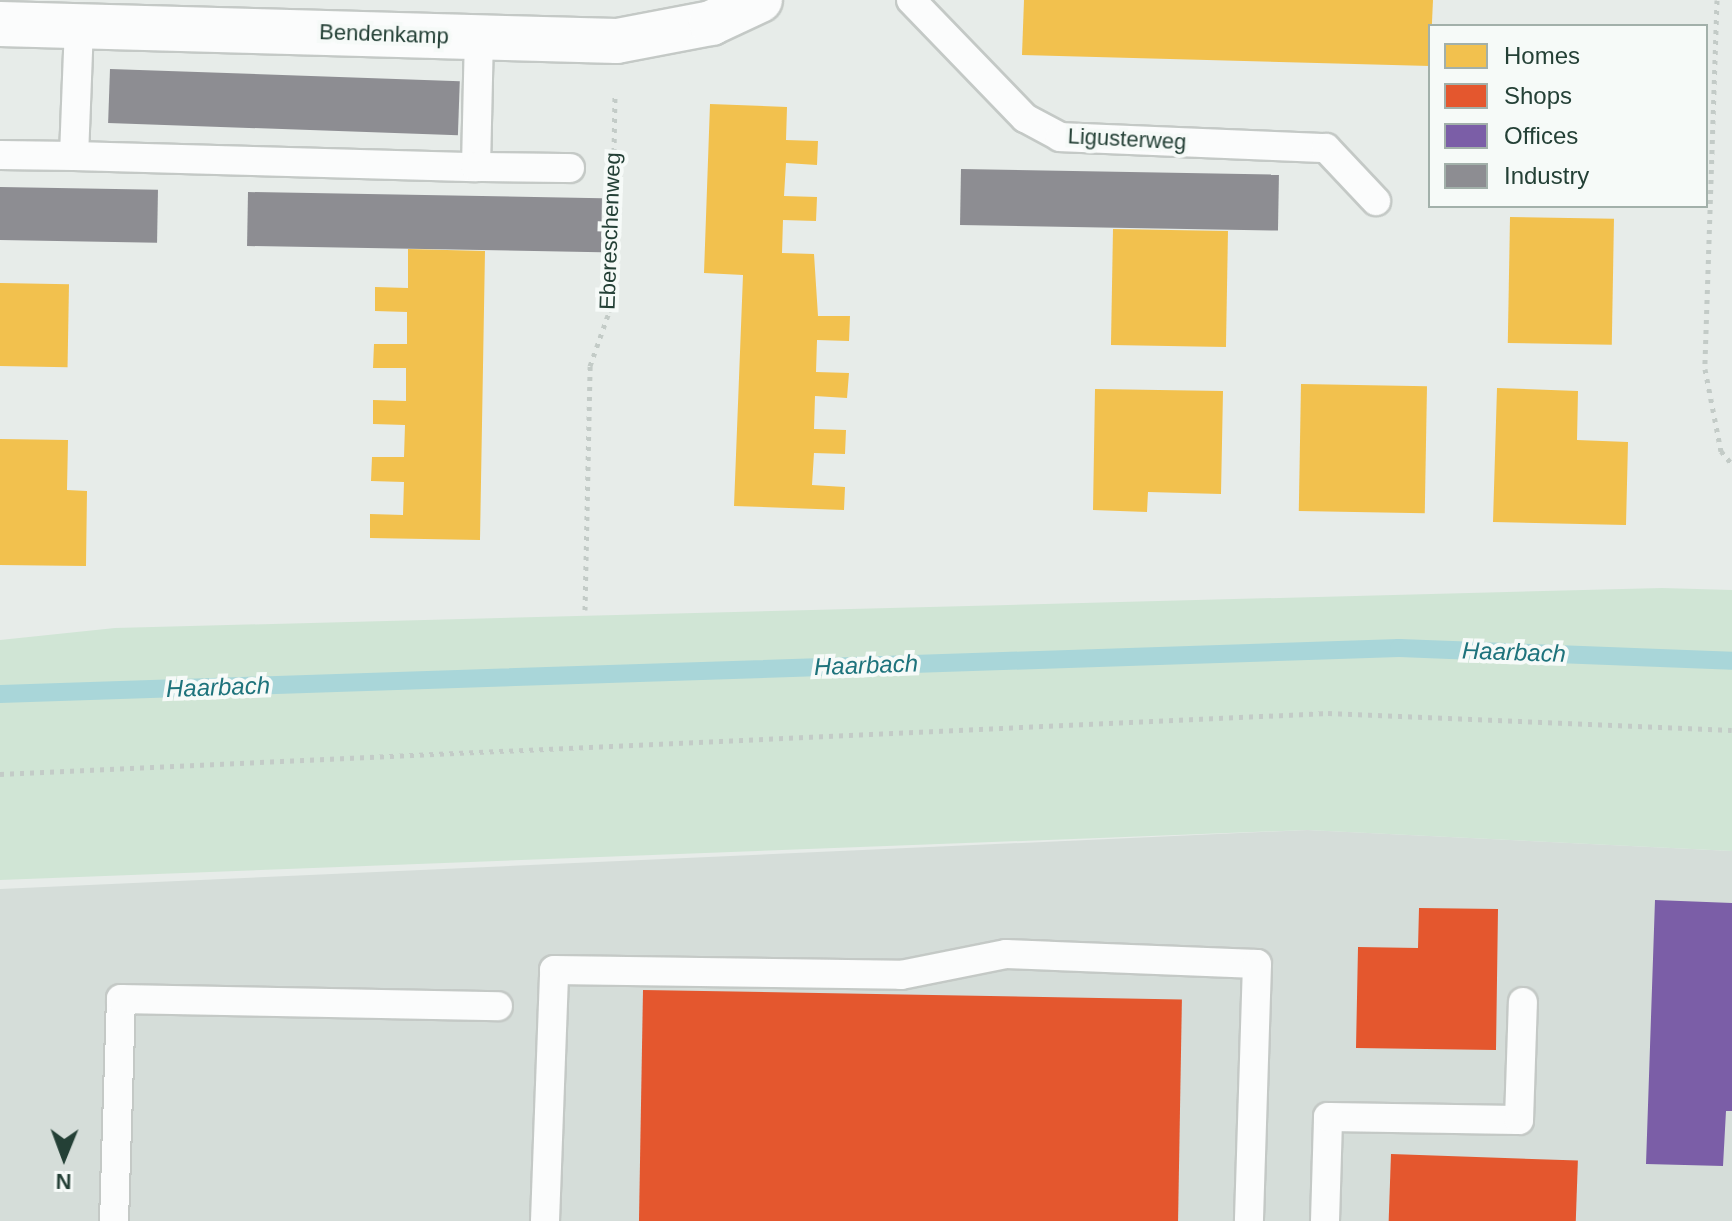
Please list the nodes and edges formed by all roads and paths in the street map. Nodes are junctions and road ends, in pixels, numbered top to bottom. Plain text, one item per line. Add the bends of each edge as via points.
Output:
1 (760, 0) edge
2 (911, 0) edge
3 (1717, 0) edge
4 (0, 24) edge
5 (79, 26) junction
6 (479, 37) junction
7 (617, 41) junction
8 (0, 155) edge
9 (74, 156) junction
10 (476, 167) junction
11 (570, 168) dead end
12 (1376, 201) dead end
13 (1732, 464) edge
14 (585, 610) dead end
15 (1732, 730) edge
16 (0, 774) edge
17 (1523, 1002) dead end
18 (498, 1006) dead end
19 (114, 1221) edge
20 (545, 1221) edge
21 (1249, 1221) edge
22 (1325, 1221) edge

1 - 7 street, Bendenkamp via 711,23
2 - 12 lane, Ligusterweg via 1025,118 1060,137 1326,148
3 - 13 path via 1705,369 1721,451
4 - 5 street, Bendenkamp
5 - 6 street, Bendenkamp
5 - 9 lane
6 - 7 street, Bendenkamp
6 - 10 lane
7 - 14 path, Ebereschenweg via 609,312 590,366
8 - 9 lane
9 - 10 lane
10 - 11 lane
15 - 16 path via 1328,713
17 - 22 lane via 1519,1120 1328,1117
18 - 19 lane via 121,999
20 - 21 lane via 554,970 901,975 1006,954 1257,964

